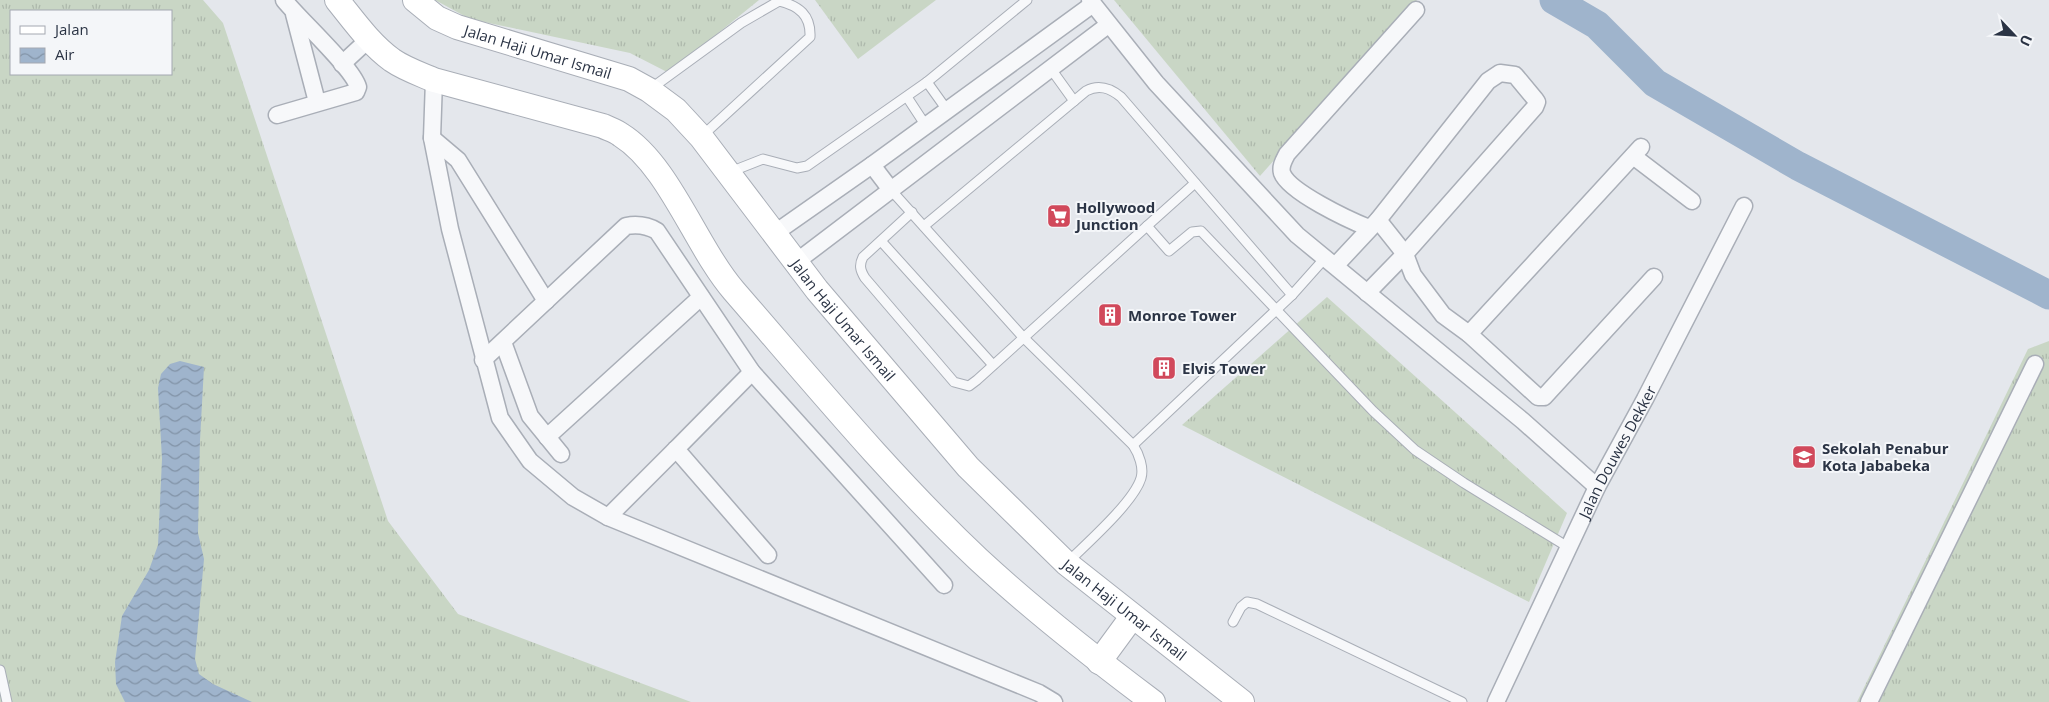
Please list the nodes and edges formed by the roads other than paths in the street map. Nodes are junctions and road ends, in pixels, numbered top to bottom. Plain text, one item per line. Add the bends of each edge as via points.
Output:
1 (337, 0) edge
2 (415, 0) edge
3 (1027, 0) edge
4 (1091, 2) edge
5 (289, 6) edge
6 (1416, 10) dead end
7 (1108, 25) junction
8 (369, 39) junction
9 (342, 64) junction
10 (1051, 68) junction
11 (434, 80) junction
12 (926, 82) junction
13 (649, 90) junction
14 (907, 96) junction
15 (1074, 101) junction
16 (316, 102) junction
17 (947, 110) junction
18 (277, 115) dead end
19 (926, 126) junction
20 (701, 137) junction
21 (432, 138) junction
22 (872, 165) junction
23 (729, 172) junction
24 (1195, 183) junction
25 (891, 190) junction
26 (1692, 201) dead end
27 (1744, 206) dead end
28 (912, 212) junction
29 (1373, 224) junction
30 (924, 226) junction
31 (1147, 226) junction
32 (775, 233) junction
33 (880, 241) junction
34 (1405, 254) junction
35 (796, 262) junction
36 (1330, 262) junction
37 (1654, 277) dead end
38 (1367, 293) junction
39 (1292, 295) junction
40 (701, 296) junction
41 (546, 301) junction
42 (1276, 310) junction
43 (1469, 334) junction
44 (1023, 337) junction
45 (503, 342) junction
46 (483, 360) junction
47 (2035, 364) dead end
48 (993, 365) junction
49 (752, 372) junction
50 (547, 437) junction
51 (1133, 445) junction
52 (676, 449) junction
53 (561, 454) dead end
54 (1597, 487) junction
55 (608, 517) junction
56 (1568, 547) junction
57 (768, 555) dead end
58 (1066, 564) junction
59 (944, 585) dead end
60 (1132, 617) junction
61 (1233, 622) dead end
62 (1099, 662) junction
63 (0, 670) edge
64 (6, 702) edge
65 (1054, 702) edge
66 (1153, 702) edge
67 (1242, 702) edge
68 (1462, 702) edge
69 (1496, 702) edge
70 (1869, 702) edge

1 - 8 main road
2 - 13 main road, Jalan Haji Umar Ismail via 437,18 457,27 629,79
3 - 12 lane
4 - 7 street
4 - 17 street
5 - 9 street
5 - 16 street
6 - 29 street via 1282,163 1281,171 1286,180 1318,203
7 - 10 street
7 - 36 street via 1156,84 1297,235
8 - 9 street
8 - 11 main road via 392,60
9 - 16 street via 357,82 356,92
10 - 15 lane
10 - 25 street
11 - 21 street
11 - 62 main road via 603,126 622,135 643,153 720,274 878,456 978,558
12 - 14 lane
12 - 17 lane
13 - 20 main road, Jalan Haji Umar Ismail via 676,110
13 - 20 lane via 741,23 779,0 792,4 805,14 811,26 810,37
14 - 19 lane
14 - 23 lane via 807,166 797,168 763,159
15 - 24 lane via 1094,87 1114,91
15 - 30 lane
16 - 18 street
17 - 19 street
19 - 22 street
20 - 23 main road, Jalan Haji Umar Ismail
21 - 41 street via 458,160
21 - 46 street via 450,229
22 - 25 street
22 - 32 street
23 - 32 main road, Jalan Haji Umar Ismail
24 - 31 lane
24 - 39 lane
25 - 28 lane
25 - 35 street
26 - 43 street via 1637,151
27 - 54 street, Jalan Douwes Dekker
28 - 30 lane
28 - 33 lane
29 - 34 street
29 - 34 street via 1488,81 1500,73 1515,75 1535,99 1536,106
29 - 36 street
30 - 44 lane
31 - 42 lane via 1170,251 1192,232 1201,231
31 - 44 lane
32 - 35 main road, Jalan Haji Umar Ismail
33 - 48 lane
33 - 48 lane via 860,264 865,278 954,382 969,386
34 - 38 street
34 - 43 street via 1425,294 1443,315
35 - 58 main road, Jalan Haji Umar Ismail via 968,467
36 - 38 street
36 - 39 lane
37 - 43 street via 1544,397 1533,392
38 - 54 street via 1523,421
39 - 42 lane
40 - 41 street via 657,231 635,224 626,226
40 - 49 street
40 - 50 street
41 - 45 street
42 - 51 lane
42 - 56 lane via 1415,450
44 - 48 lane
44 - 51 lane
45 - 46 street
45 - 50 street via 530,416
46 - 55 street via 500,418 530,460 574,497
47 - 70 street
49 - 52 street
49 - 59 street
50 - 53 street
51 - 58 lane via 1138,453 1142,477 1137,488
52 - 55 street
52 - 57 street
54 - 56 street, Jalan Douwes Dekker
55 - 65 street via 1039,693
56 - 69 street, Jalan Douwes Dekker
58 - 60 main road, Jalan Haji Umar Ismail
60 - 62 main road
60 - 67 main road, Jalan Haji Umar Ismail
61 - 68 lane via 1240,607 1247,602 1257,604
62 - 66 main road
63 - 64 lane

